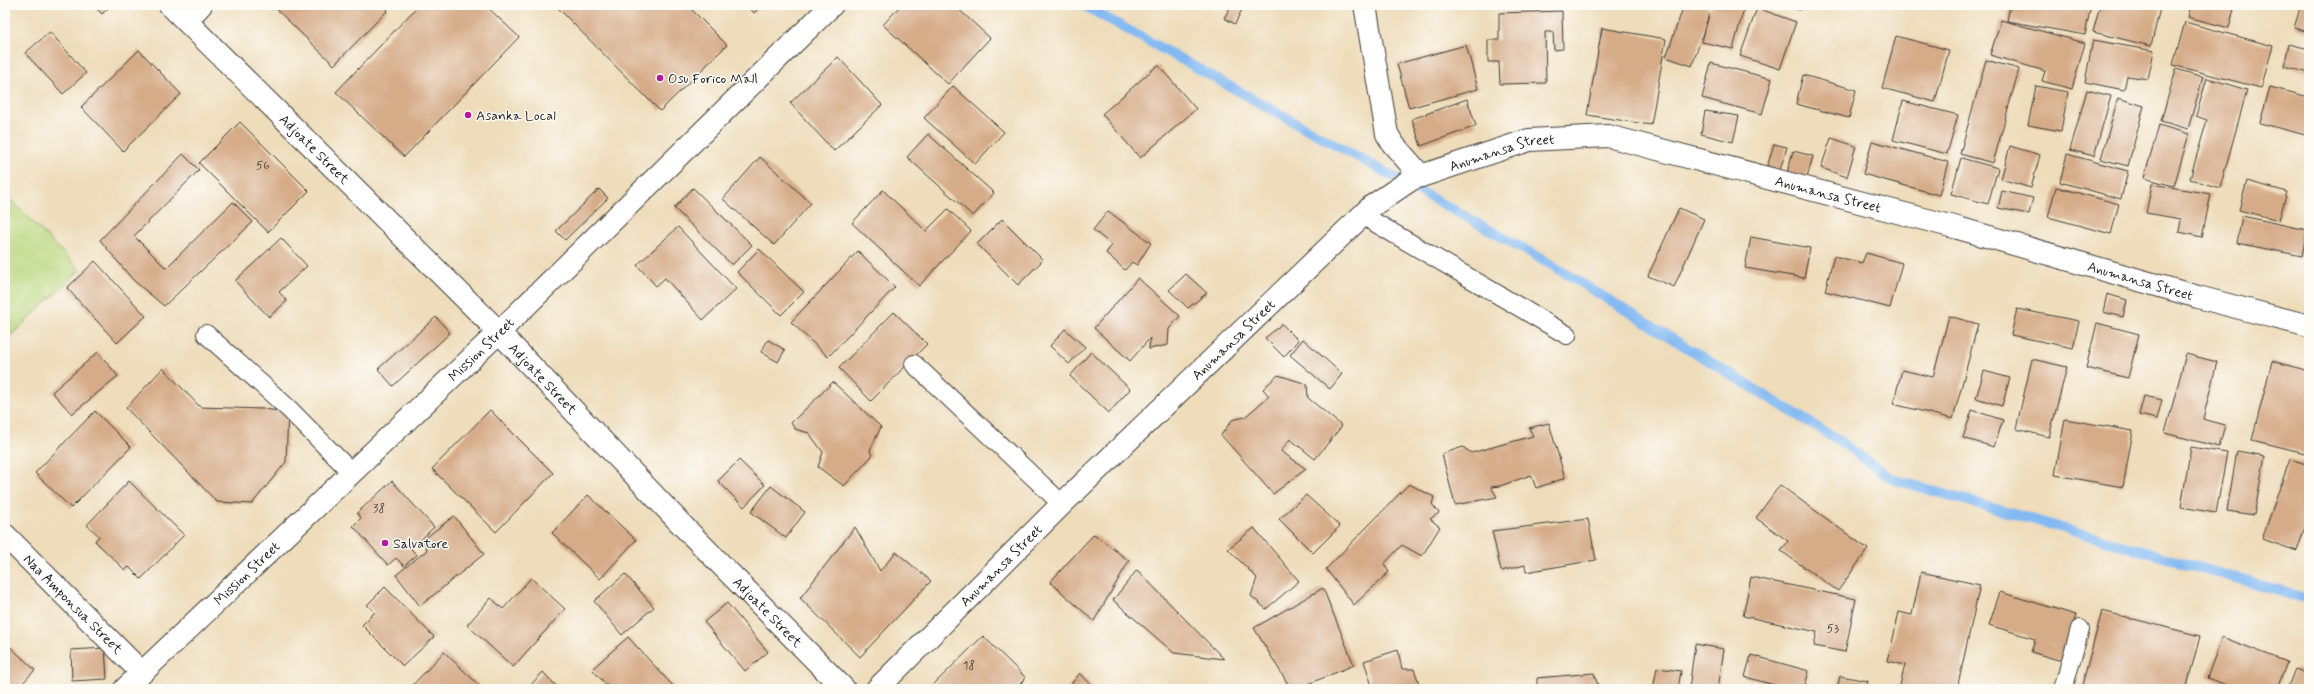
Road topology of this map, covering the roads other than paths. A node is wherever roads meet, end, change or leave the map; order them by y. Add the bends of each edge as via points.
1 (170, 5) edge
2 (201, 5) edge
3 (832, 5) edge
4 (1365, 5) edge
5 (186, 21) junction
6 (1417, 178) junction
7 (1367, 210) junction
8 (2309, 326) edge
9 (499, 332) junction
10 (206, 334) dead end
11 (1567, 335) dead end
12 (914, 364) dead end
13 (352, 473) junction
14 (1062, 504) junction
15 (5, 535) edge
16 (2080, 629) dead end
17 (141, 672) junction
18 (125, 689) edge
19 (844, 689) edge
20 (877, 689) edge
21 (2063, 689) edge

1 - 5 street, Adjoate Street
2 - 5 street
3 - 9 street, Mission Street
4 - 6 street via 1387,134
5 - 9 street, Adjoate Street
6 - 7 street, Anumansa Street
6 - 8 street, Anumansa Street via 1529,140 1608,136 1958,228
7 - 11 lane
7 - 14 street, Anumansa Street
9 - 13 street, Mission Street
9 - 19 street, Adjoate Street via 682,526
10 - 13 lane via 289,409
12 - 14 lane
13 - 17 street, Mission Street
14 - 20 street, Anumansa Street
15 - 17 street, Naa Amponsua Street
16 - 21 lane
17 - 18 street, Mission Street

